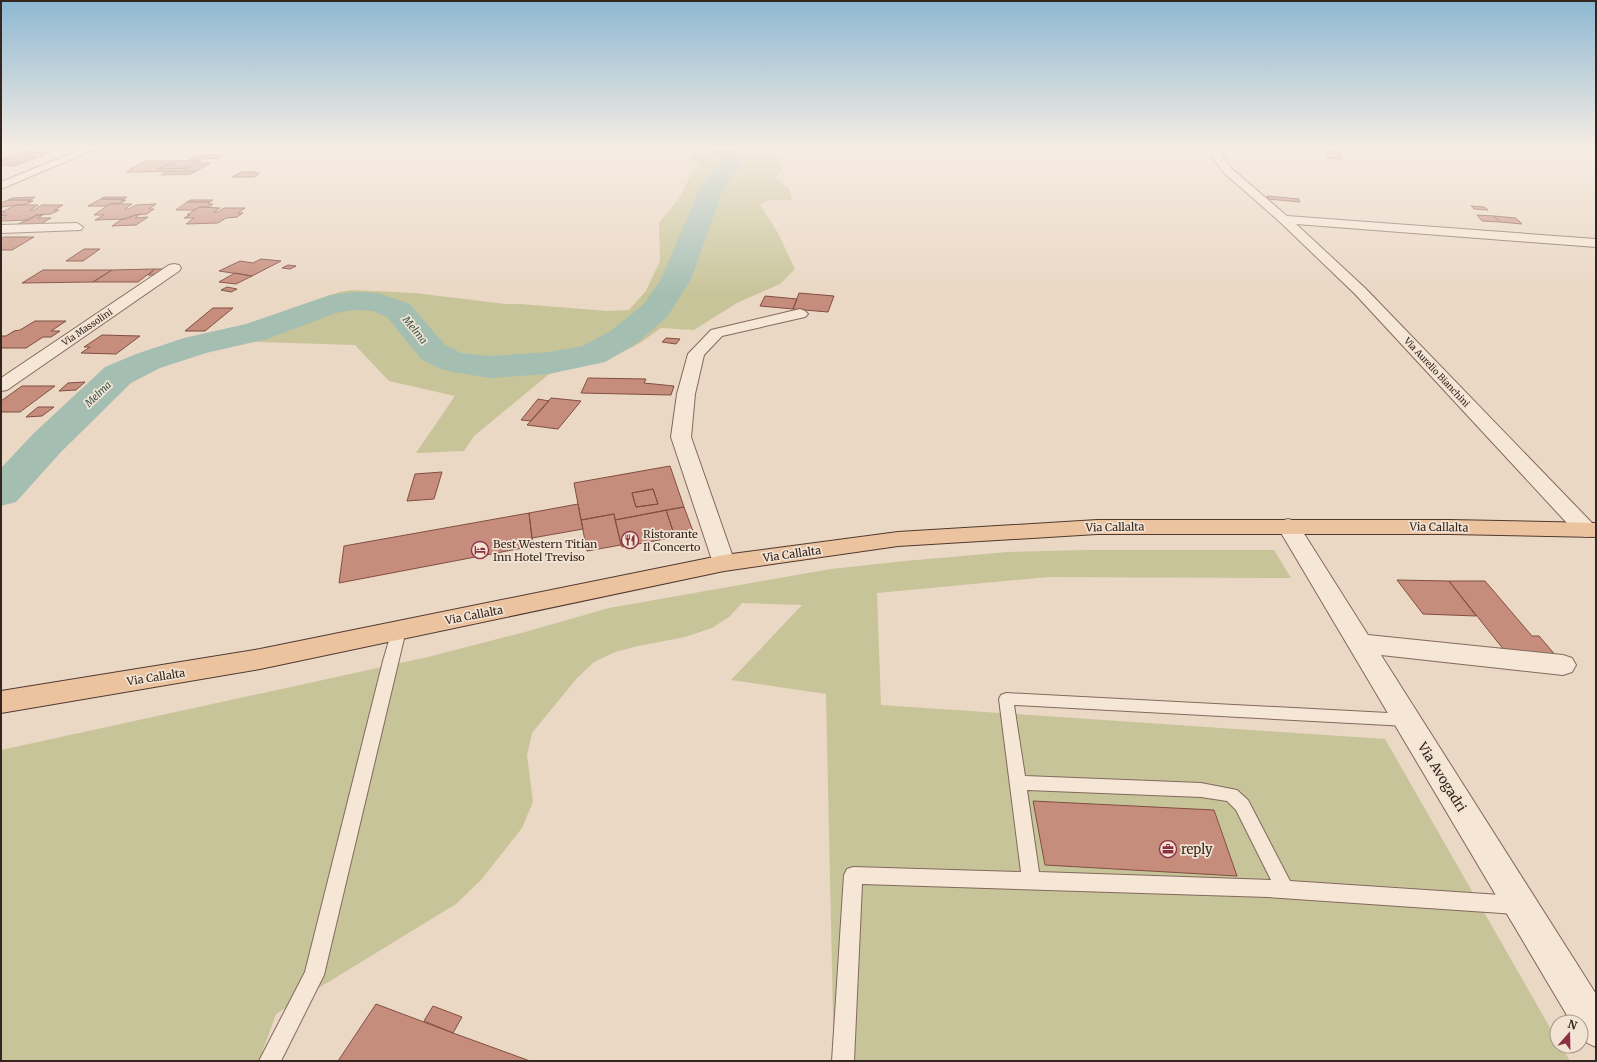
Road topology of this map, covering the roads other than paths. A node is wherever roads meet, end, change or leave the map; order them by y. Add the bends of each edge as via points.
1 (1258, 197) edge
2 (1284, 219) junction
3 (77, 227) dead end
4 (1, 229) edge
5 (1596, 243) edge
6 (174, 268) dead end
7 (800, 314) dead end
8 (1, 386) edge
9 (1288, 526) junction
10 (1591, 530) edge
11 (724, 563) junction
12 (400, 630) junction
13 (1360, 644) junction
14 (1563, 665) dead end
15 (1, 702) edge
16 (1407, 720) junction
17 (1018, 783) junction
18 (1031, 880) junction
19 (1285, 890) junction
20 (1520, 905) junction
21 (1596, 1028) edge
22 (270, 1061) edge
23 (843, 1061) edge

1 - 2 street, Via Aurelio Bianchini
2 - 5 street
2 - 10 street, Via Aurelio Bianchini via 1360,291
3 - 4 street
6 - 8 street, Via Massolini
7 - 11 street via 717,333 696,354 686,394 681,437
9 - 10 main road, Via Callalta via 1450,526
9 - 11 main road, Via Callalta via 1097,527 898,540
9 - 13 street, Via Avogadri
11 - 12 main road, Via Callalta
12 - 15 main road, Via Callalta via 260,659
12 - 22 lane via 388,669 314,975
13 - 14 street
13 - 16 street, Via Avogadri
16 - 17 lane via 1006,700
16 - 20 street, Via Avogadri
17 - 18 lane
17 - 19 lane via 1201,790 1231,795 1242,805
18 - 19 lane
18 - 23 lane via 853,875
19 - 20 lane
20 - 21 street, Via Avogadri

